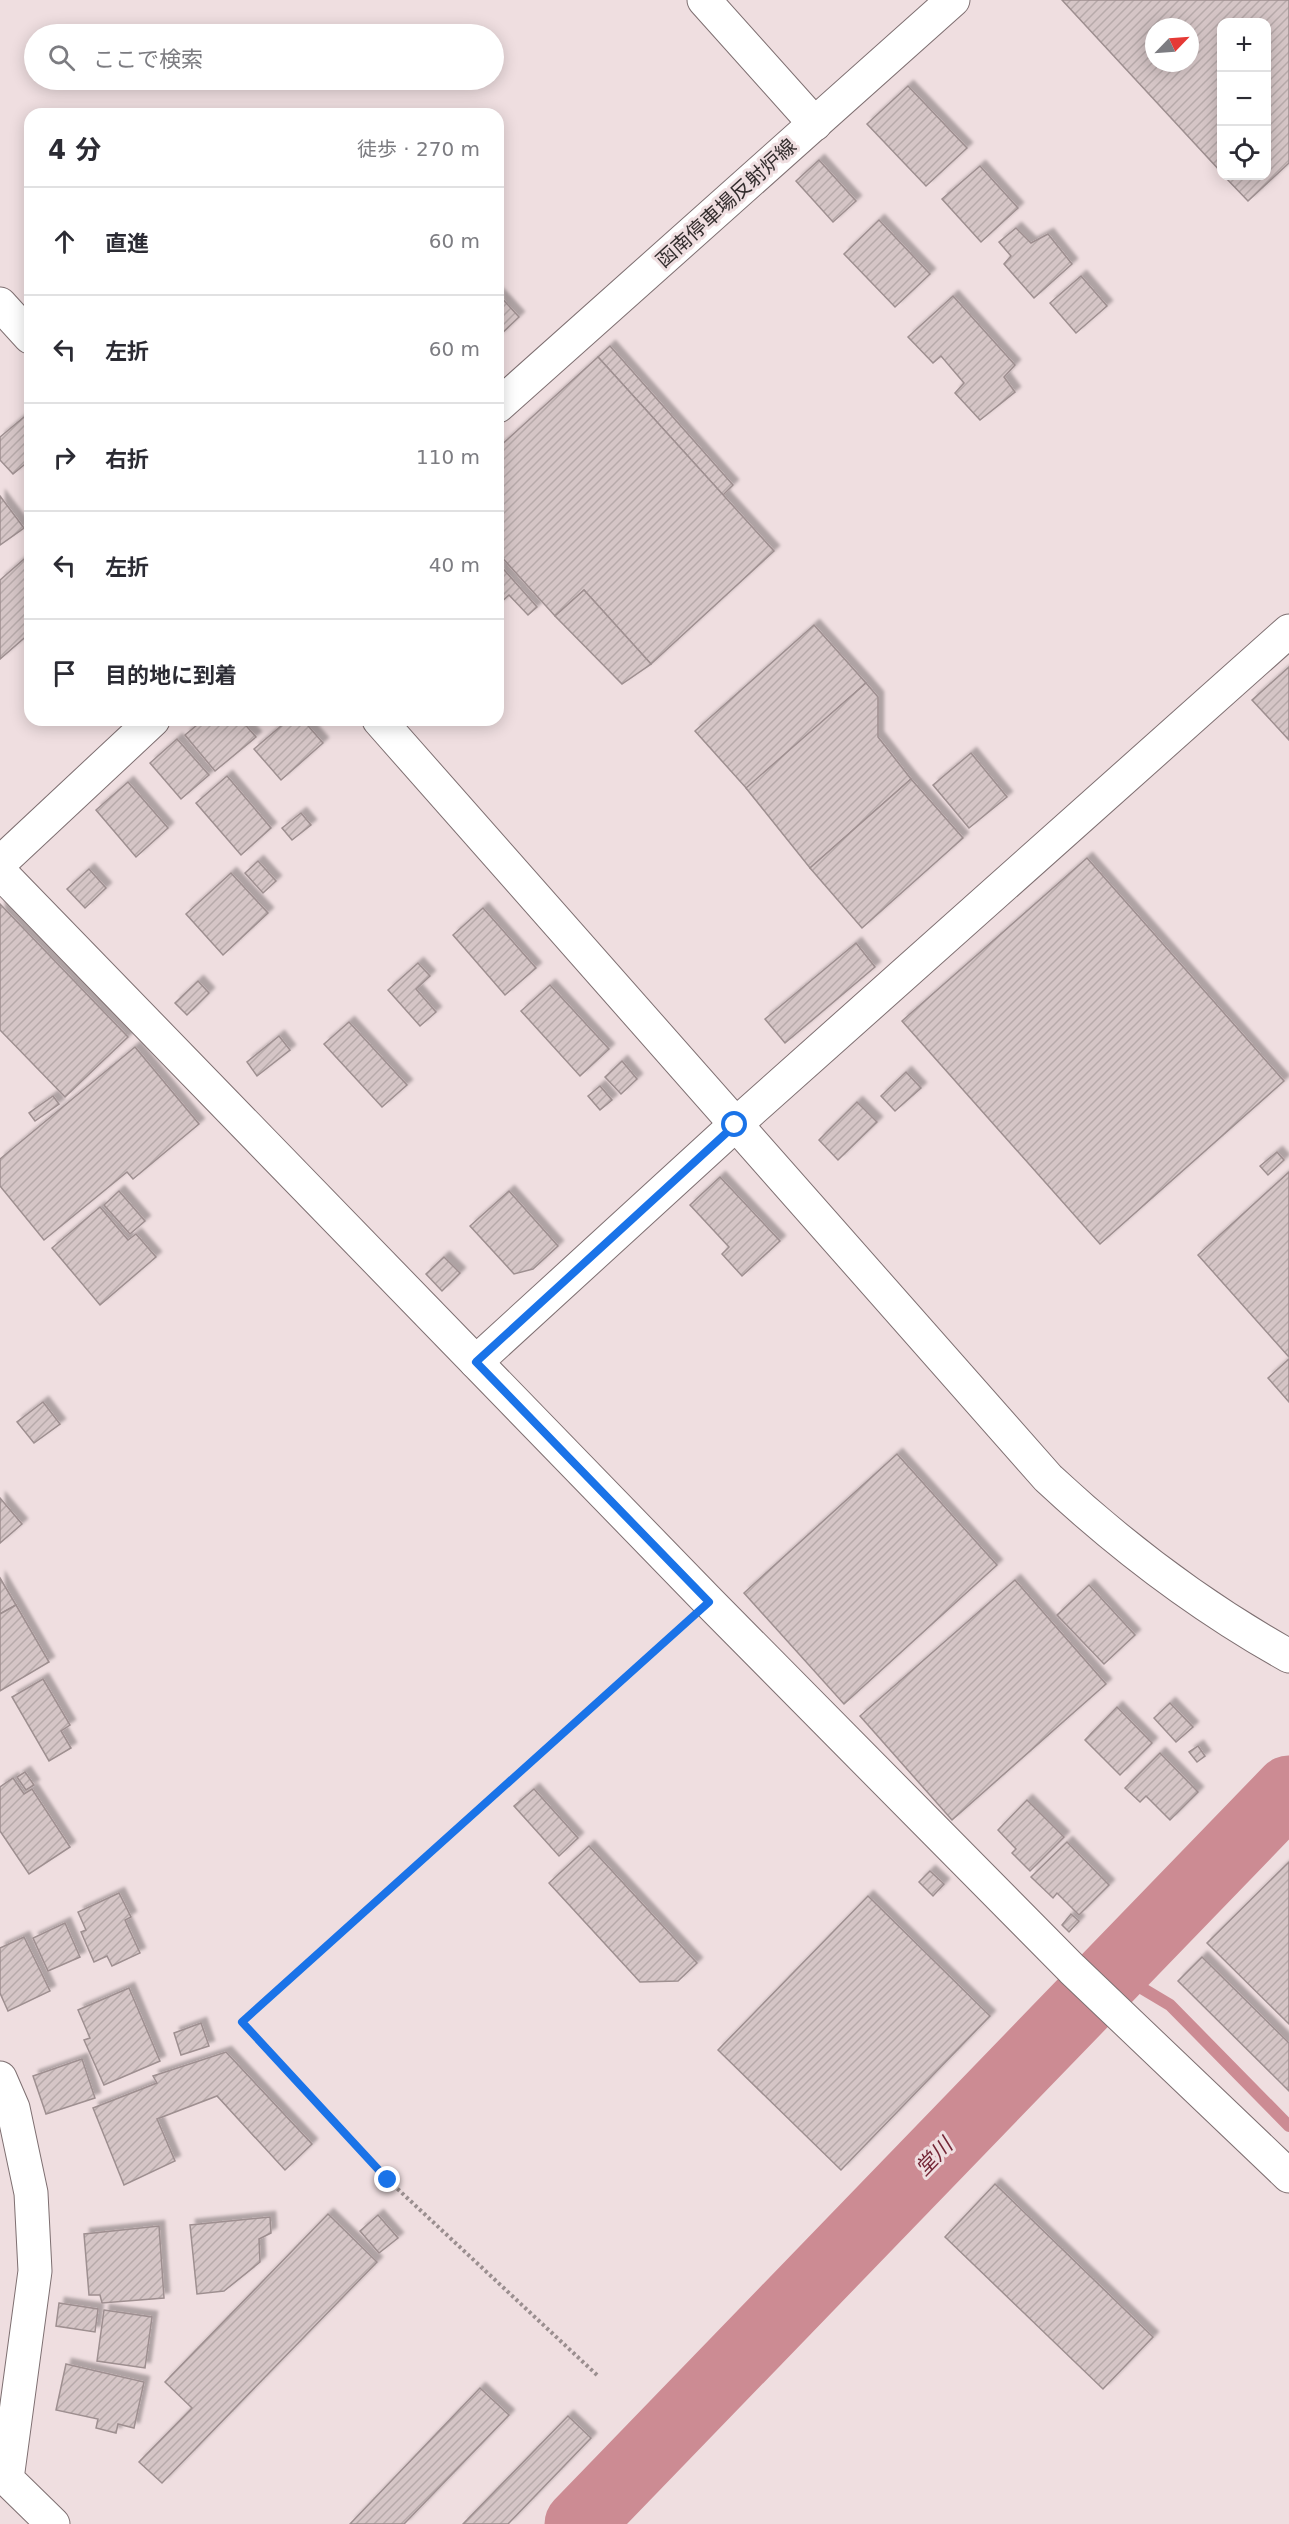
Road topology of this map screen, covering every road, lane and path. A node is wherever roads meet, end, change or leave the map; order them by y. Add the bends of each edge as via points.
1 (704, 0) edge
2 (953, 0) edge
3 (815, 124) junction
4 (0, 304) edge
5 (24, 330) edge
6 (504, 401) edge
7 (1289, 631) edge
8 (147, 726) edge
9 (383, 726) edge
10 (0, 863) edge
11 (0, 873) edge
12 (735, 1125) junction
13 (476, 1362) junction
14 (709, 1602) junction
15 (1289, 1656) edge
16 (0, 2078) edge
17 (1289, 2176) edge
18 (597, 2375) dead end
19 (4, 2485) edge
20 (53, 2524) edge

1 - 3 street
2 - 3 street, 函南停車場反射炉線
3 - 6 street, 函南停車場反射炉線
4 - 5 street
7 - 12 street
8 - 10 street
9 - 12 street
11 - 13 street
12 - 13 street
12 - 15 street via 1048,1478 1096,1523 1186,1592
13 - 14 street
14 - 17 street via 1105,2003
14 - 18 path via 242,2022 388,2180
16 - 19 street via 13,2108 31,2193 35,2271
19 - 20 street

